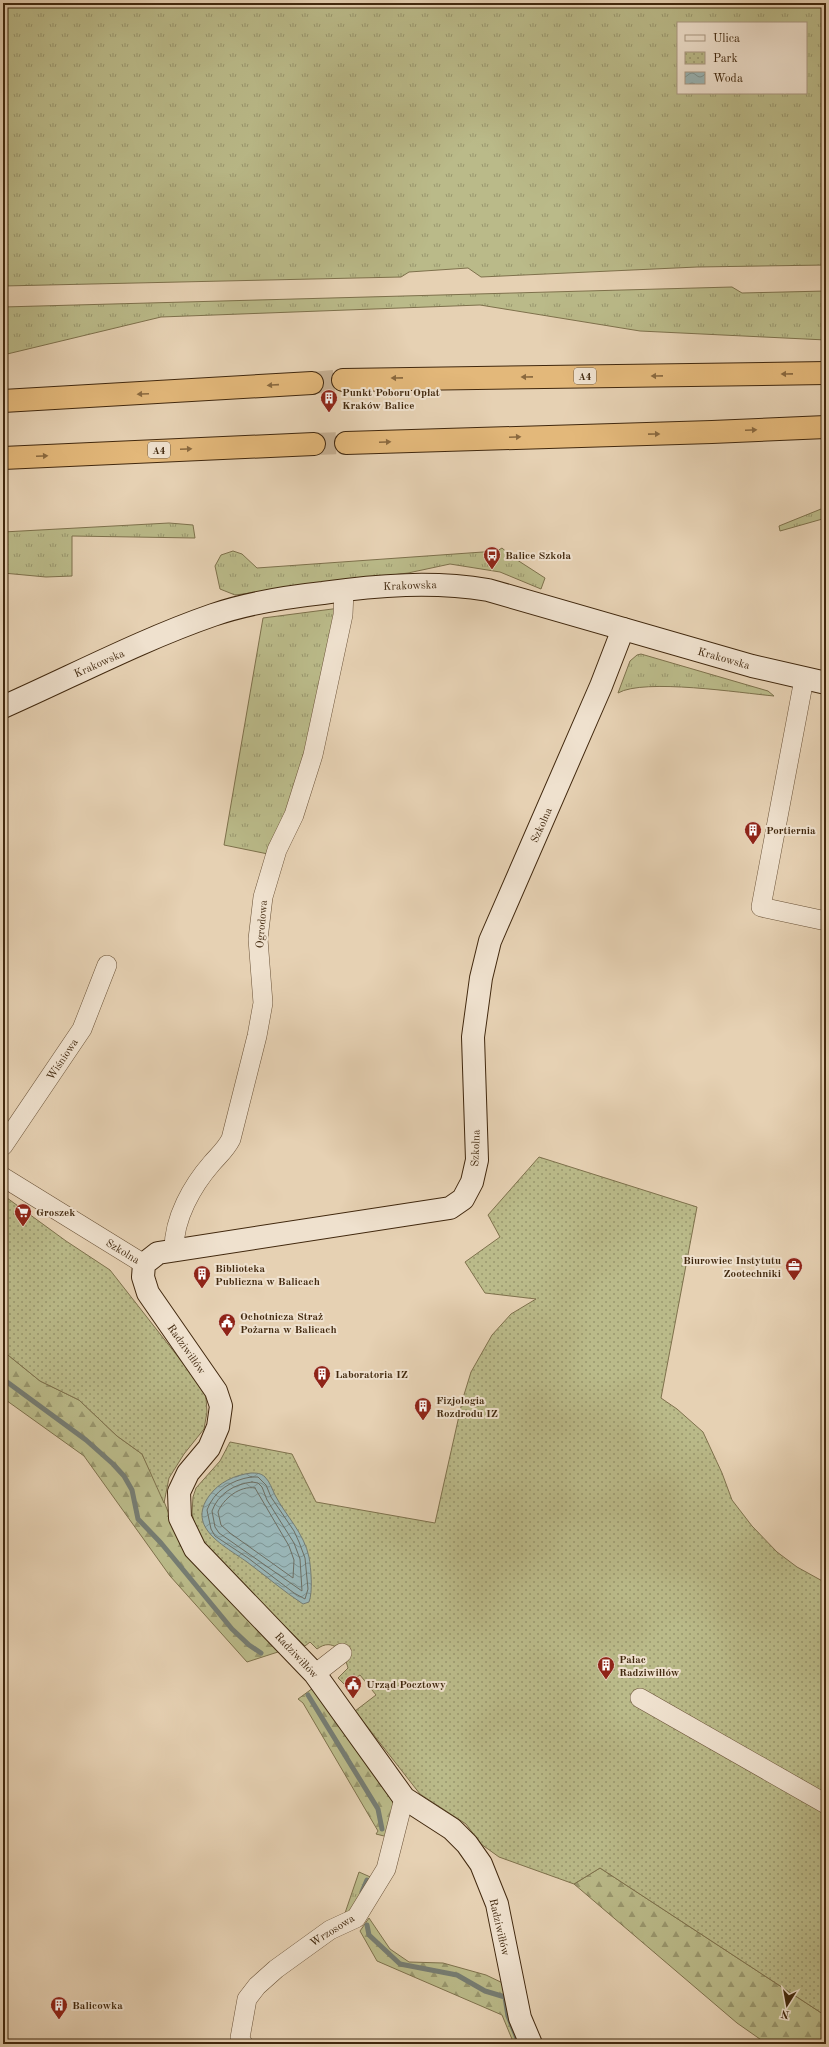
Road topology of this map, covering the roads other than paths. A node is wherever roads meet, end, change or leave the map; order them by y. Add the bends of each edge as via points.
1 (826, 373) edge
2 (343, 380) tunnel mouth
3 (312, 383) tunnel mouth
4 (3, 401) edge
5 (826, 427) edge
6 (346, 443) tunnel mouth
7 (314, 444) tunnel mouth
8 (3, 458) edge
9 (344, 590) junction
10 (623, 629) junction
11 (804, 679) junction
12 (826, 683) edge
13 (3, 707) edge
14 (826, 921) edge
15 (107, 965) dead end
16 (3, 1146) edge
17 (3, 1177) edge
18 (174, 1249) junction
19 (144, 1264) junction
20 (342, 1653) dead end
21 (315, 1674) junction
22 (640, 1698) dead end
23 (404, 1798) junction
24 (826, 1804) edge
25 (243, 2044) edge
26 (531, 2044) edge

1 -> 2 highway, A4
3 -> 4 highway
6 -> 5 highway
8 -> 7 highway, A4
9 - 10 street, Krakowska via 394,585 463,586 516,597
9 - 13 street, Krakowska via 272,600 213,615 107,658
9 - 18 street, Ogrodowa via 343,615 313,755 294,815 277,850 263,897 258,939 263,1003 231,1139 227,1148 191,1191 176,1232
10 - 11 street, Krakowska
10 - 18 street, Szkolna via 601,686 490,941 481,978 473,1037 477,1160 472,1182 463,1199 450,1208
11 - 12 street, Krakowska
11 - 14 street via 761,907
15 - 16 street, Wiśniowa via 82,1029
17 - 19 street, Szkolna
18 - 19 street, Szkolna via 158,1253
19 - 21 street, Radziwiłłów via 143,1278 148,1293 216,1391 221,1406 218,1427 209,1448 188,1473 179,1492 180,1518 195,1549
20 - 21 street
21 - 23 street, Radziwiłłów
22 - 24 street
23 - 25 street, Wrzosowa via 386,1868 356,1918 330,1930 257,1986 247,1999 240,2038
23 - 26 street, Radziwiłłów via 452,1829 468,1844 481,1864 497,1904 520,2018

